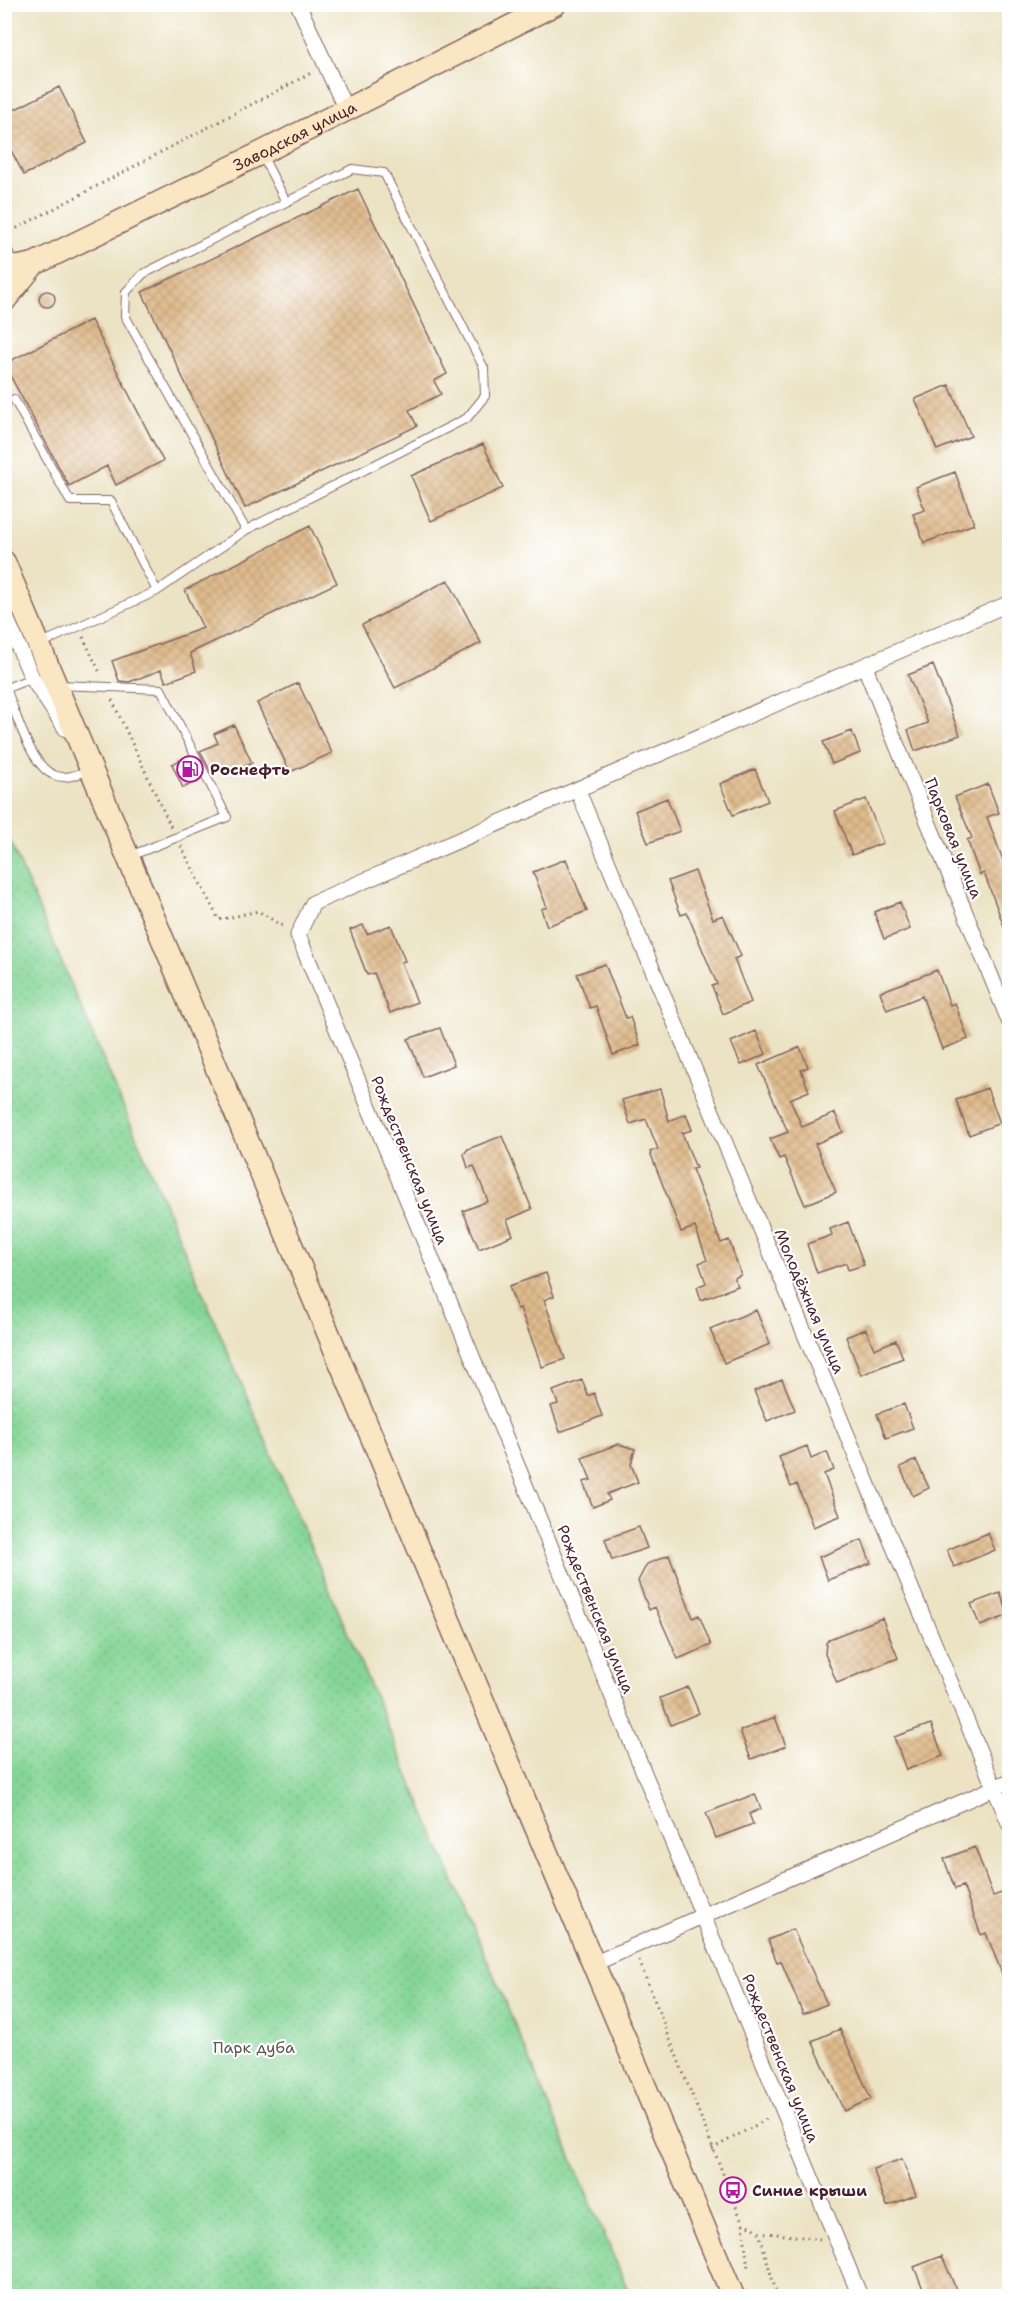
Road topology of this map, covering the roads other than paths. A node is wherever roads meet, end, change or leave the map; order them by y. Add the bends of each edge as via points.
1 (298, 4) edge
2 (555, 4) edge
3 (346, 110) junction
4 (261, 153) junction
5 (286, 202) junction
6 (7, 263) edge
7 (34, 264) junction
8 (4, 301) edge
9 (14, 399) dead end
10 (246, 530) junction
11 (4, 562) edge
12 (157, 591) junction
13 (1010, 603) edge
14 (4, 613) edge
15 (39, 644) junction
16 (865, 667) junction
17 (32, 678) junction
18 (56, 685) junction
19 (5, 688) edge
20 (92, 769) junction
21 (578, 791) junction
22 (128, 856) junction
23 (1010, 1023) edge
24 (1010, 1780) edge
25 (993, 1787) junction
26 (1010, 1825) edge
27 (702, 1914) junction
28 (593, 1964) junction
29 (733, 2296) edge
30 (860, 2296) edge

1 - 3 street
2 - 3 main road, Заводская улица
3 - 4 main road, Заводская улица
4 - 5 lane
4 - 7 main road, Заводская улица
5 - 10 lane via 143,274 126,292 125,316
5 - 10 lane via 352,169 384,173 484,368 485,396 467,418
6 - 7 main road, Заводская улица
7 - 8 main road, Заводская улица
9 - 12 lane via 70,501 111,501
10 - 12 lane
11 - 15 main road
12 - 15 lane
13 - 16 street
14 - 17 street
15 - 18 main road
16 - 21 street
16 - 23 street, Парковая улица
17 - 19 lane
17 - 20 street
18 - 20 main road
18 - 22 lane via 161,689 227,817
19 - 20 lane via 38,764 55,776 72,777
20 - 22 main road
21 - 25 street, Молодёжная улица
21 - 27 street, Рождественская улица via 313,903 298,935
22 - 28 main road
24 - 25 street
25 - 26 street, Молодёжная улица
25 - 27 street
27 - 28 street
27 - 30 street, Рождественская улица
28 - 29 main road

